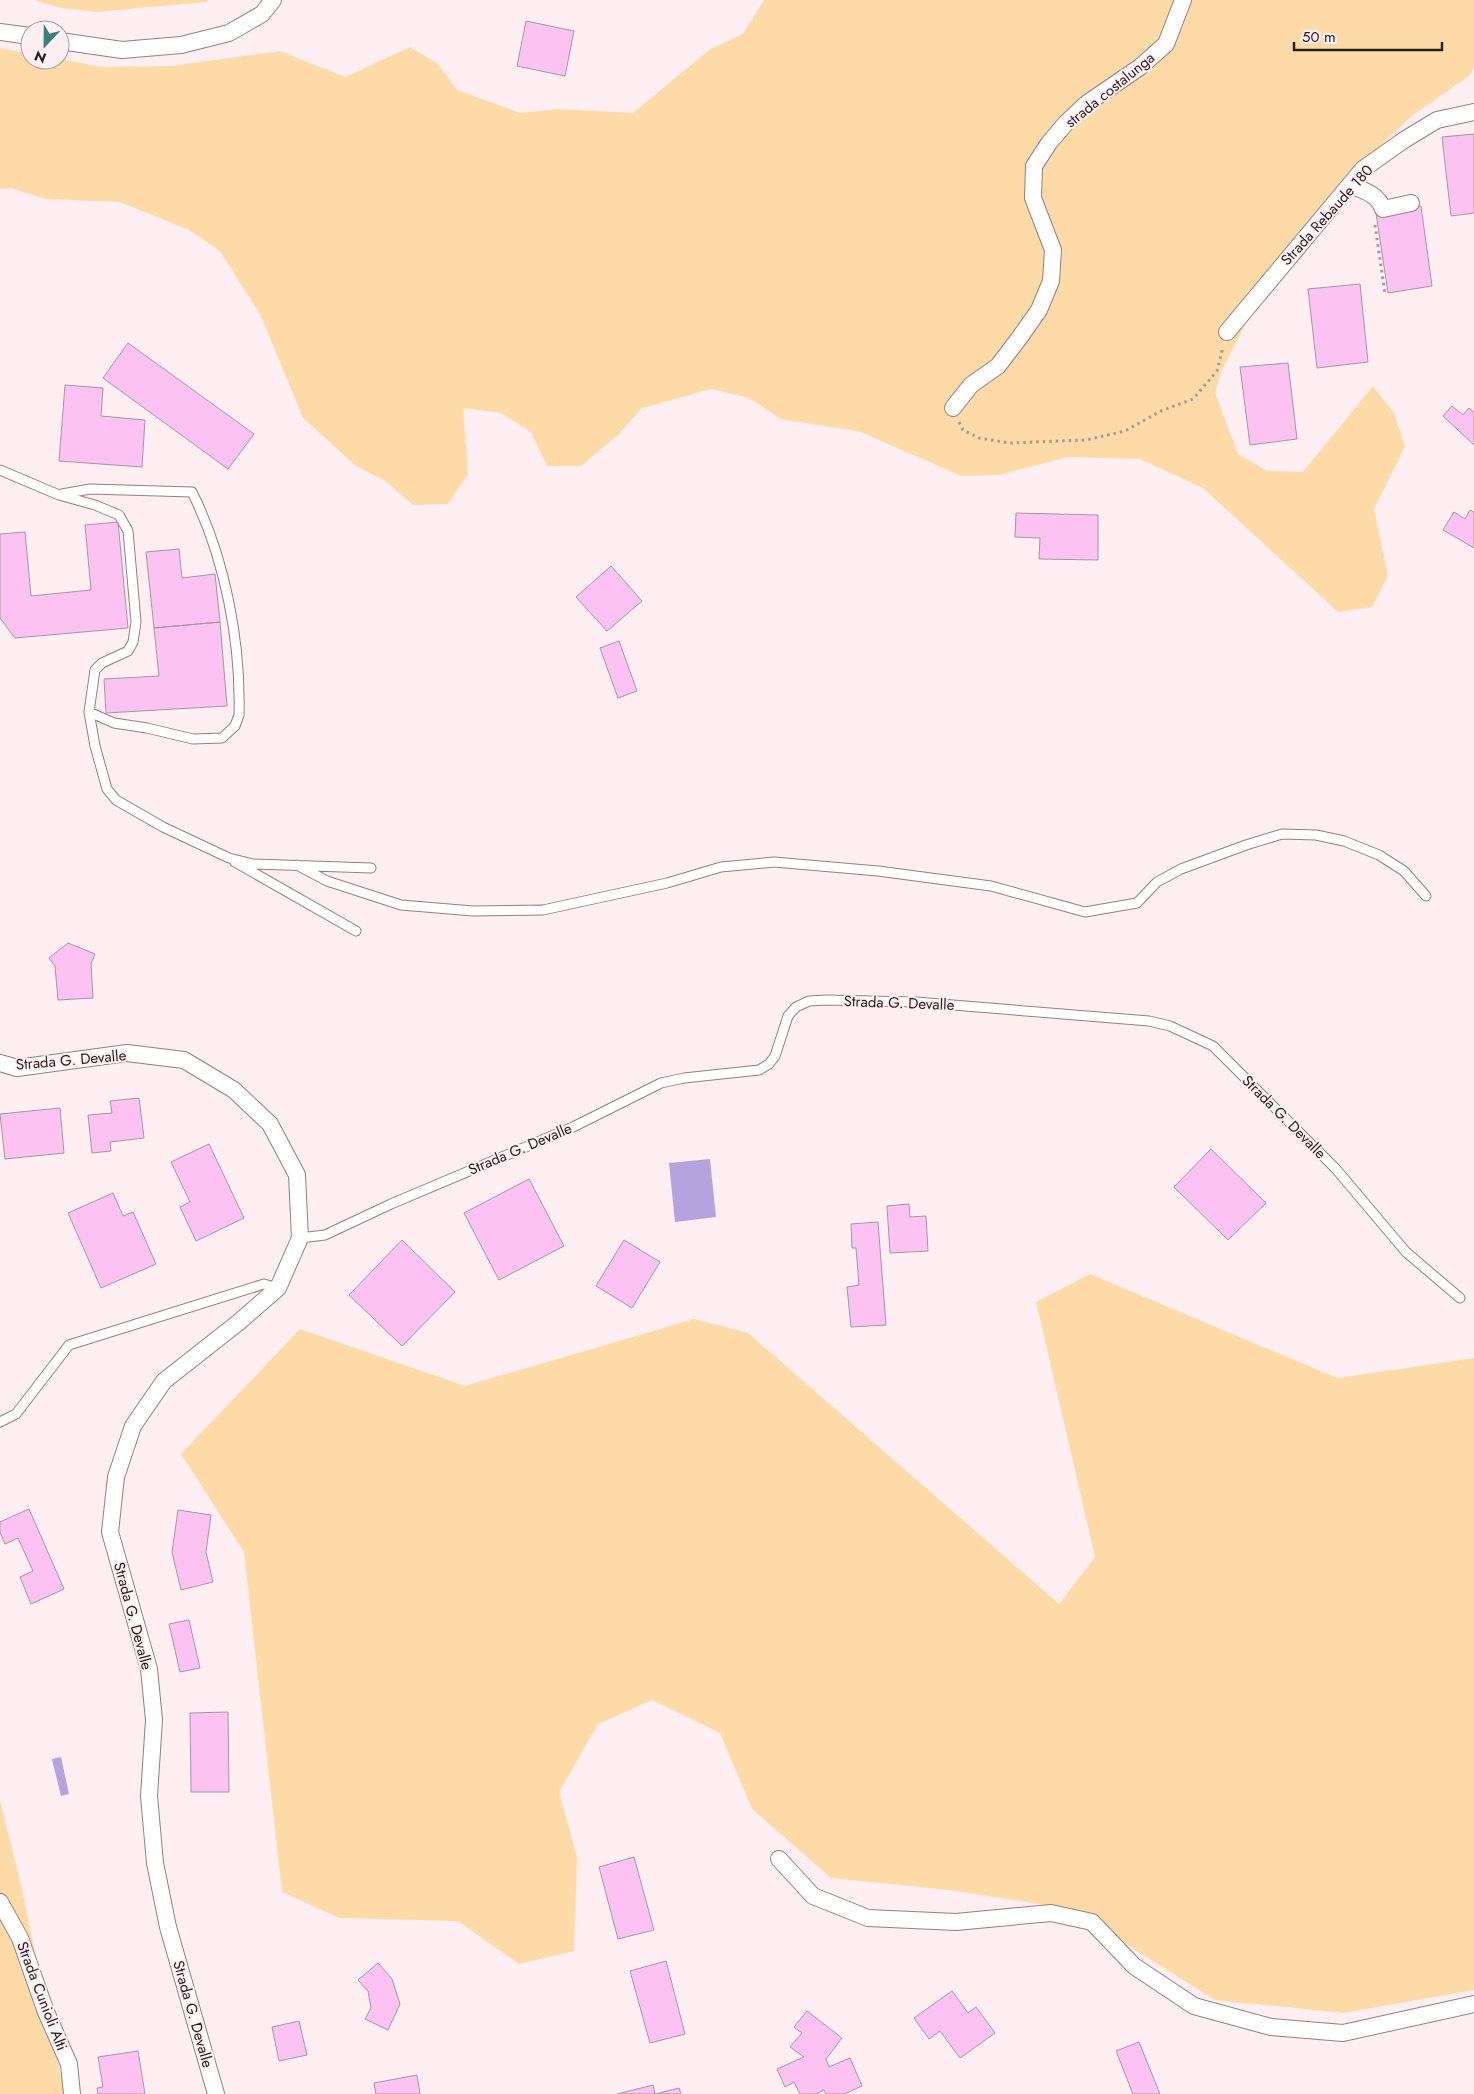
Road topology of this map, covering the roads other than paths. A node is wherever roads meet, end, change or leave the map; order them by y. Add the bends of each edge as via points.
1 (273, 0) edge
2 (1183, 0) edge
3 (0, 32) edge
4 (20, 35) edge
5 (70, 42) edge
6 (1474, 112) edge
7 (1350, 185) junction
8 (1411, 202) dead end
9 (1227, 332) road end
10 (953, 408) road end
11 (0, 470) edge
12 (59, 495) junction
13 (89, 712) junction
14 (229, 858) junction
15 (297, 865) junction
16 (371, 868) dead end
17 (1426, 896) dead end
18 (356, 931) dead end
19 (0, 1063) edge
20 (300, 1238) junction
21 (278, 1288) junction
22 (1460, 1298) dead end
23 (0, 1422) edge
24 (778, 1859) dead end
25 (0, 1902) edge
26 (1474, 2004) edge
27 (72, 2094) edge
28 (216, 2094) edge

1 - 5 street via 262,14 229,33 181,45 122,50
2 - 10 street, strada costalunga via 1166,44 1140,67 1086,104 1049,143 1034,166 1033,198 1053,250 1051,281 1039,310 998,366 972,385
3 - 4 street
6 - 7 street, Strada Rebaude 180 via 1437,120 1364,169
7 - 8 street via 1373,194 1383,208
7 - 9 street, Strada Rebaude 180
11 - 12 lane
12 - 13 lane via 119,515 128,531 136,622 133,642 128,651 102,663 95,670
12 - 13 lane via 90,489 192,492 204,517 221,572 233,629 239,715 235,726 222,738 193,739 114,723
13 - 14 lane via 107,789 116,800 163,828
14 - 15 lane via 253,864
14 - 18 lane
15 - 16 lane
15 - 17 lane via 327,881 401,905 473,911 543,910 667,883 721,867 774,862 991,886 1085,912 1136,903 1157,882 1181,869 1246,845 1282,834 1307,834 1344,841 1379,855 1404,871
19 - 20 street, Strada G. Devalle via 17,1068 127,1053 184,1060 234,1090 270,1124 297,1175
20 - 21 street, Strada G. Devalle
20 - 22 lane, Strada G. Devalle via 325,1235 573,1127 661,1083 759,1070 775,1056 788,1016 796,1007 809,1001 916,1002 1149,1021 1170,1026 1213,1046 1336,1169 1406,1252
21 - 23 lane via 264,1284 69,1346 16,1414
21 - 28 street, Strada G. Devalle via 164,1381 133,1426 116,1477 110,1532 149,1669 154,1720 149,1796 156,1864 168,1927
24 - 26 street via 813,1896 868,1918 956,1922 1051,1913 1092,1922 1134,1966 1194,2006 1271,2027 1342,2033
25 - 27 street, Strada Cunioli Alti via 20,1938 46,2012 69,2064

